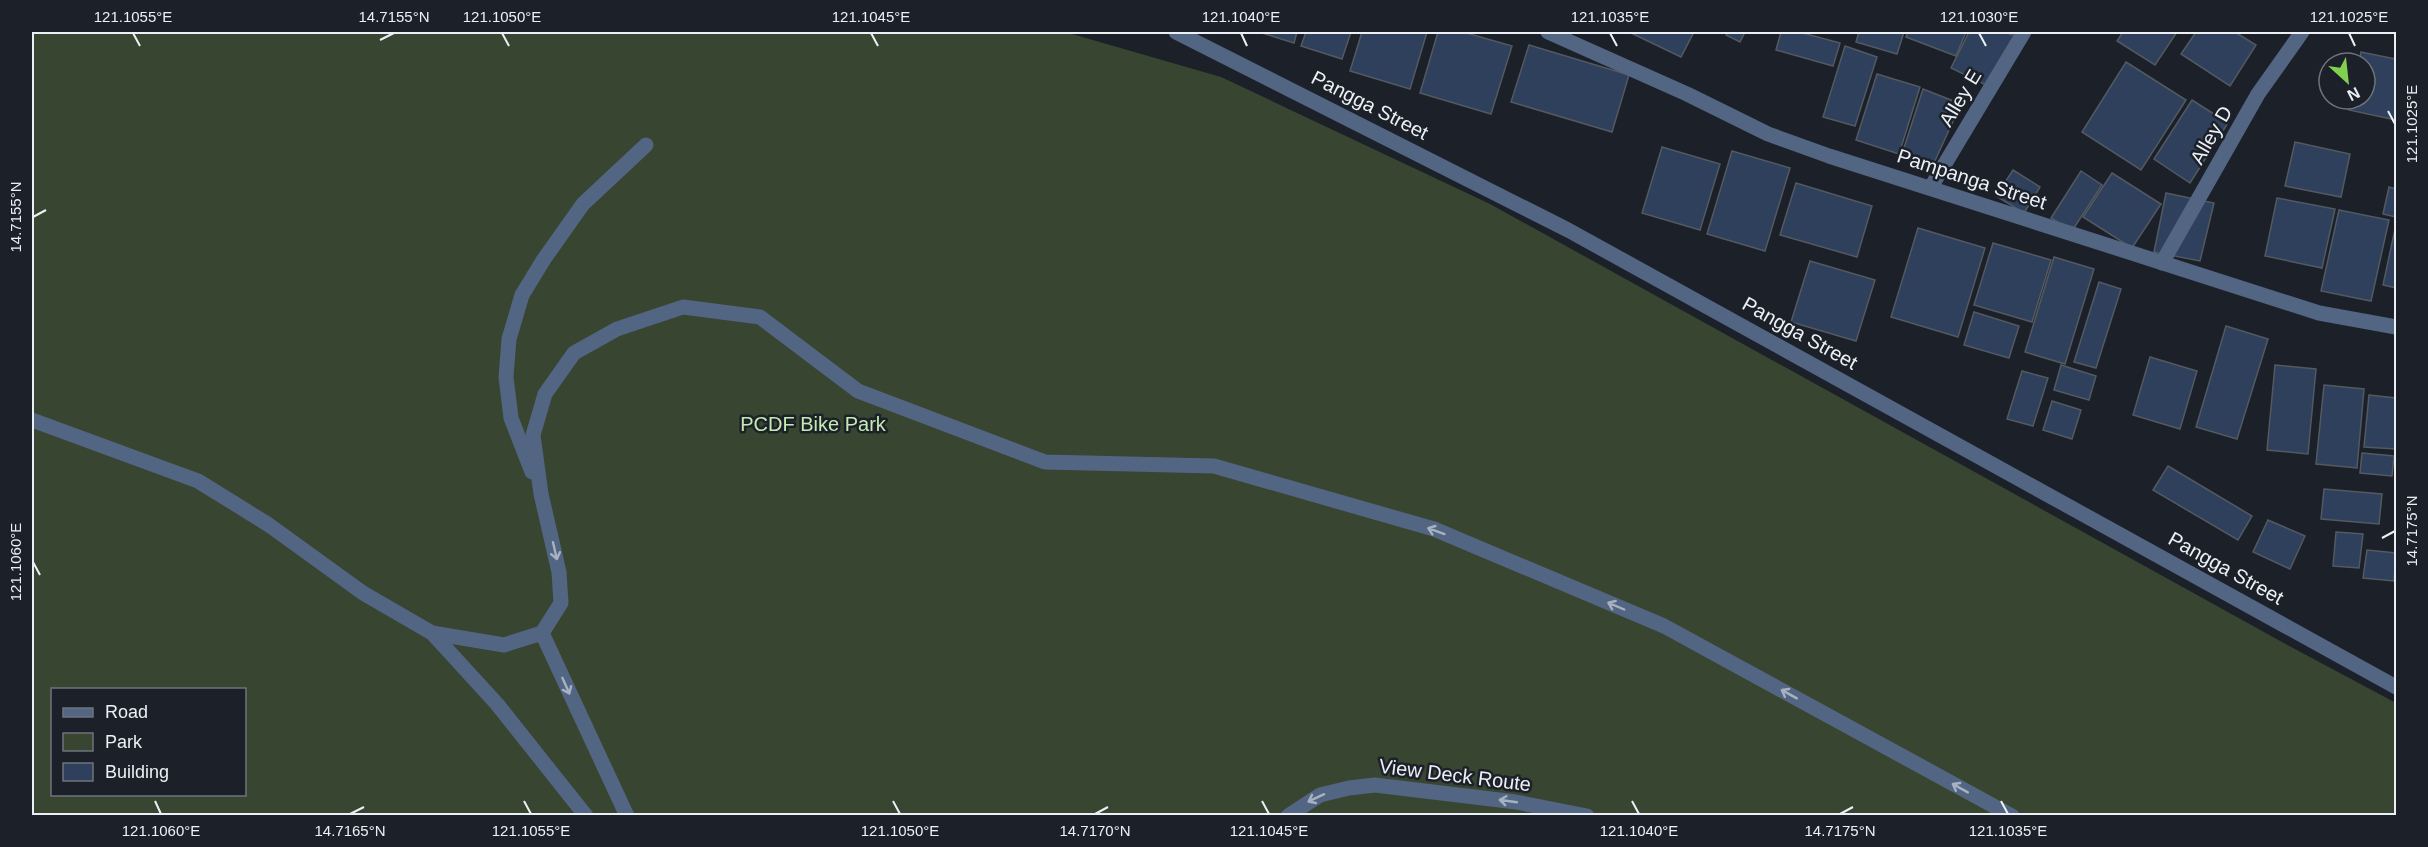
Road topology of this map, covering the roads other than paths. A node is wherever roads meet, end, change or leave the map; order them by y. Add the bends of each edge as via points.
1 (1176, 32) edge
2 (1548, 32) edge
3 (2024, 32) edge
4 (2302, 32) edge
5 (646, 145) dead end
6 (1931, 187) junction
7 (2162, 263) junction
8 (2397, 327) edge
9 (32, 420) edge
10 (541, 494) junction
11 (432, 633) junction
12 (542, 633) junction
13 (2397, 687) edge
14 (586, 816) edge
15 (627, 816) edge
16 (1288, 816) edge
17 (1587, 816) edge
18 (2012, 816) edge

1 - 13 street, Pangga Street via 1568,230
2 - 6 street, Pampanga Street via 1768,134
3 - 6 street, Alley E
4 - 7 street, Alley D via 2258,94
5 - 10 street via 583,204 522,295 509,339 506,377 511,418
6 - 7 street, Pampanga Street
7 - 8 street, Pampanga Street via 2319,314
9 - 11 street via 198,481 269,525 363,593
10 -> 12 street via 559,572 561,603
18 -> 10 street via 1664,626 1434,529 1214,466 1045,462 858,391 760,317 683,307 617,329 574,353 545,394 533,435
11 - 12 street via 504,645
11 - 14 street via 497,704
12 -> 15 street
17 -> 16 street, View Deck Route via 1516,802 1375,785 1320,795

